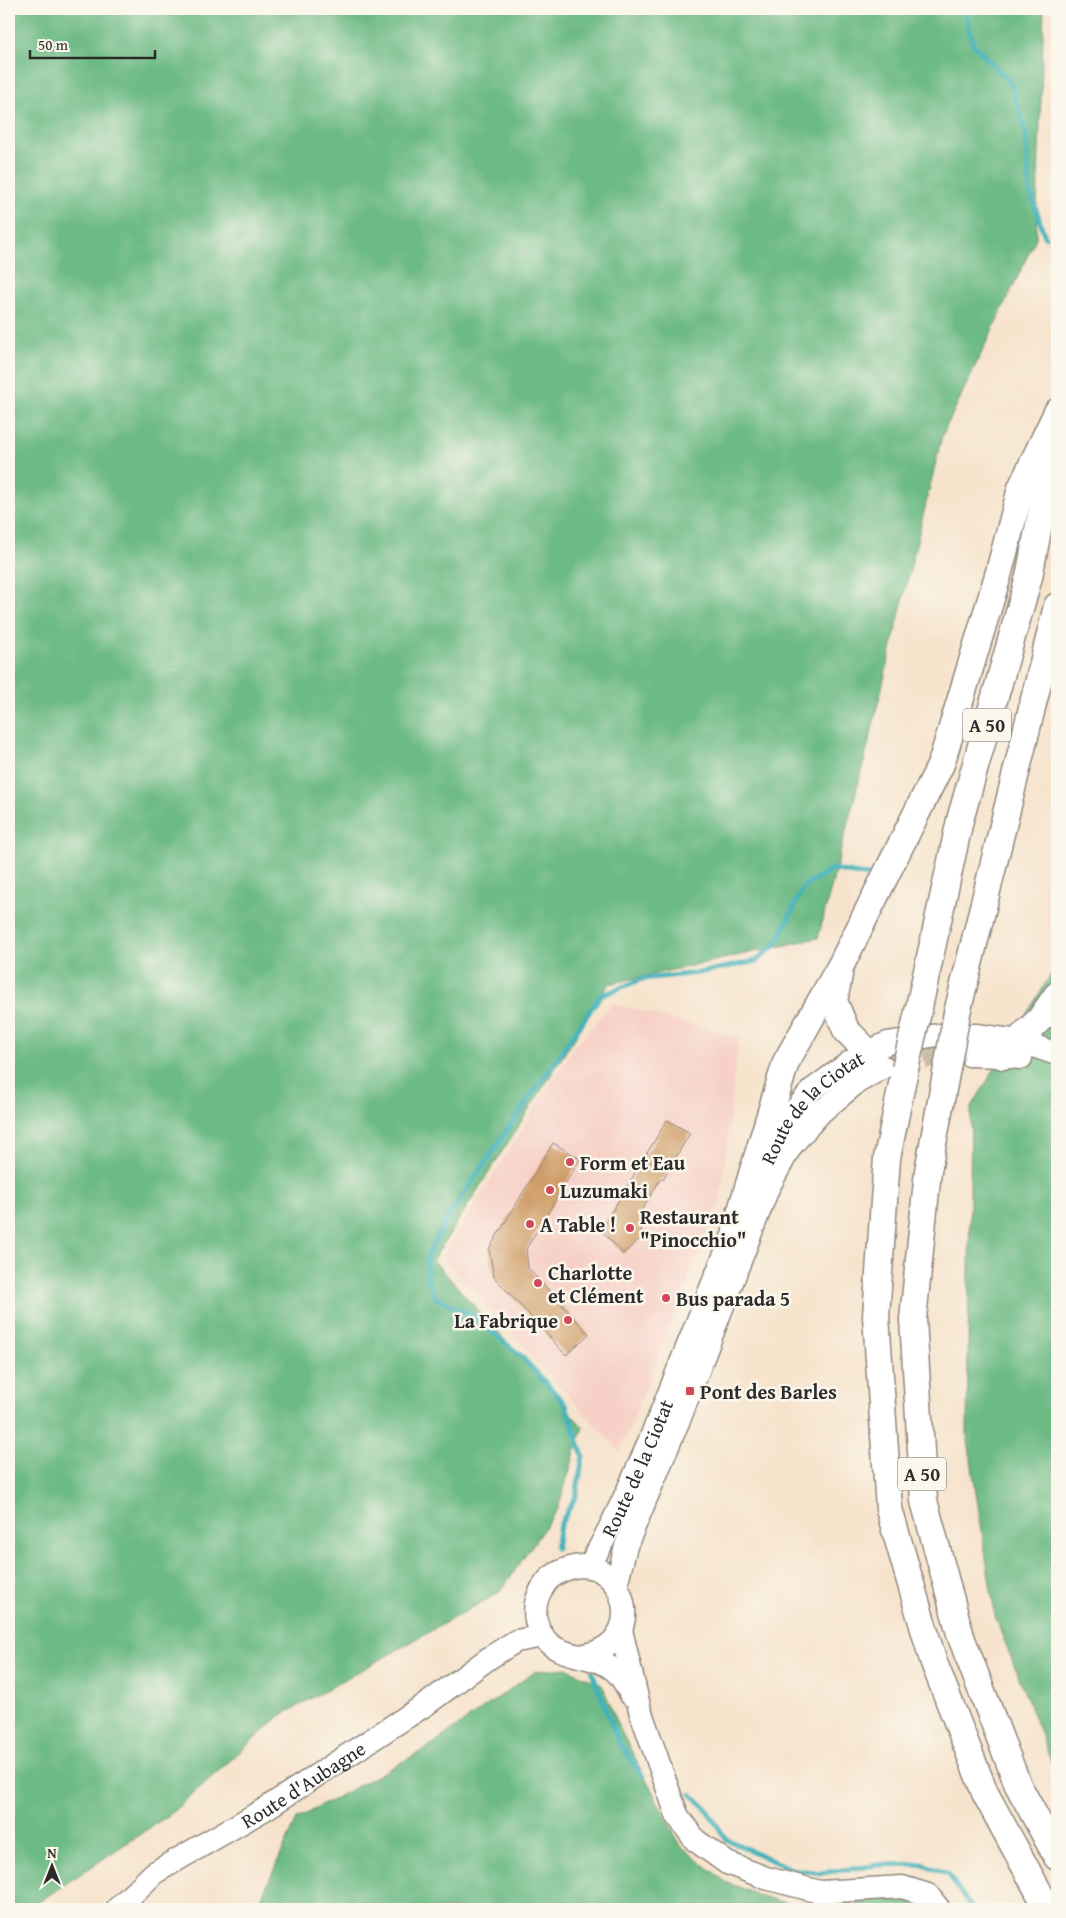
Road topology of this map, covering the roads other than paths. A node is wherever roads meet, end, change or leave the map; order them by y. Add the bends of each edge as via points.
1 (1057, 412) edge
2 (1057, 429) edge
3 (1057, 606) edge
4 (841, 964) junction
5 (1057, 995) edge
6 (1011, 1048) junction
7 (1057, 1054) edge
8 (886, 1058) junction
9 (1057, 1069) edge
10 (736, 1227) junction
11 (589, 1568) junction
12 (616, 1585) junction
13 (535, 1606) junction
14 (621, 1630) junction
15 (543, 1636) junction
16 (578, 1656) junction
17 (489, 1658) junction
18 (640, 1710) junction
19 (1057, 1856) edge
20 (117, 1909) edge
21 (939, 1909) edge
22 (1048, 1909) edge

1 - 4 highway via 1021,488 941,764
2 - 8 highway, A 50, bridge via 1029,577 960,820 916,1021
3 - 19 highway, A 50, bridge via 957,1013 928,1171 913,1319 924,1501 961,1638 1018,1785
4 - 8 highway via 834,1001 846,1030
4 - 10 highway via 786,1062
5 - 6 highway via 1041,1018
6 - 7 main road, Route de la Ciotat
6 - 8 main road, Route de la Ciotat, bridge via 973,1045 938,1035
6 - 9 main road, Route de la Ciotat
8 - 10 main road, Route de la Ciotat via 850,1062 812,1090 785,1122
8 - 12 main road, Route de la Ciotat via 821,1112 791,1146 768,1188 681,1415 626,1546
8 - 22 highway, A 50 via 887,1158 876,1316 889,1509 933,1660 985,1793
10 - 11 main road, Route de la Ciotat via 667,1398
11 - 12 main road via 609,1577
11 - 13 main road via 574,1567 560,1571 548,1580
12 - 14 main road via 625,1607
13 - 15 main road via 535,1616
13 - 17 main road, Route d'Aubagne
14 - 16 main road via 604,1649
14 - 18 main road
15 - 16 main road via 564,1654
15 - 17 main road, Route d'Aubagne via 516,1641
16 - 18 main road via 613,1669
17 - 20 main road, Route d'Aubagne via 428,1703 253,1816 154,1873
18 - 21 main road via 677,1815 695,1840 727,1862 766,1878 820,1892 902,1887 928,1895

